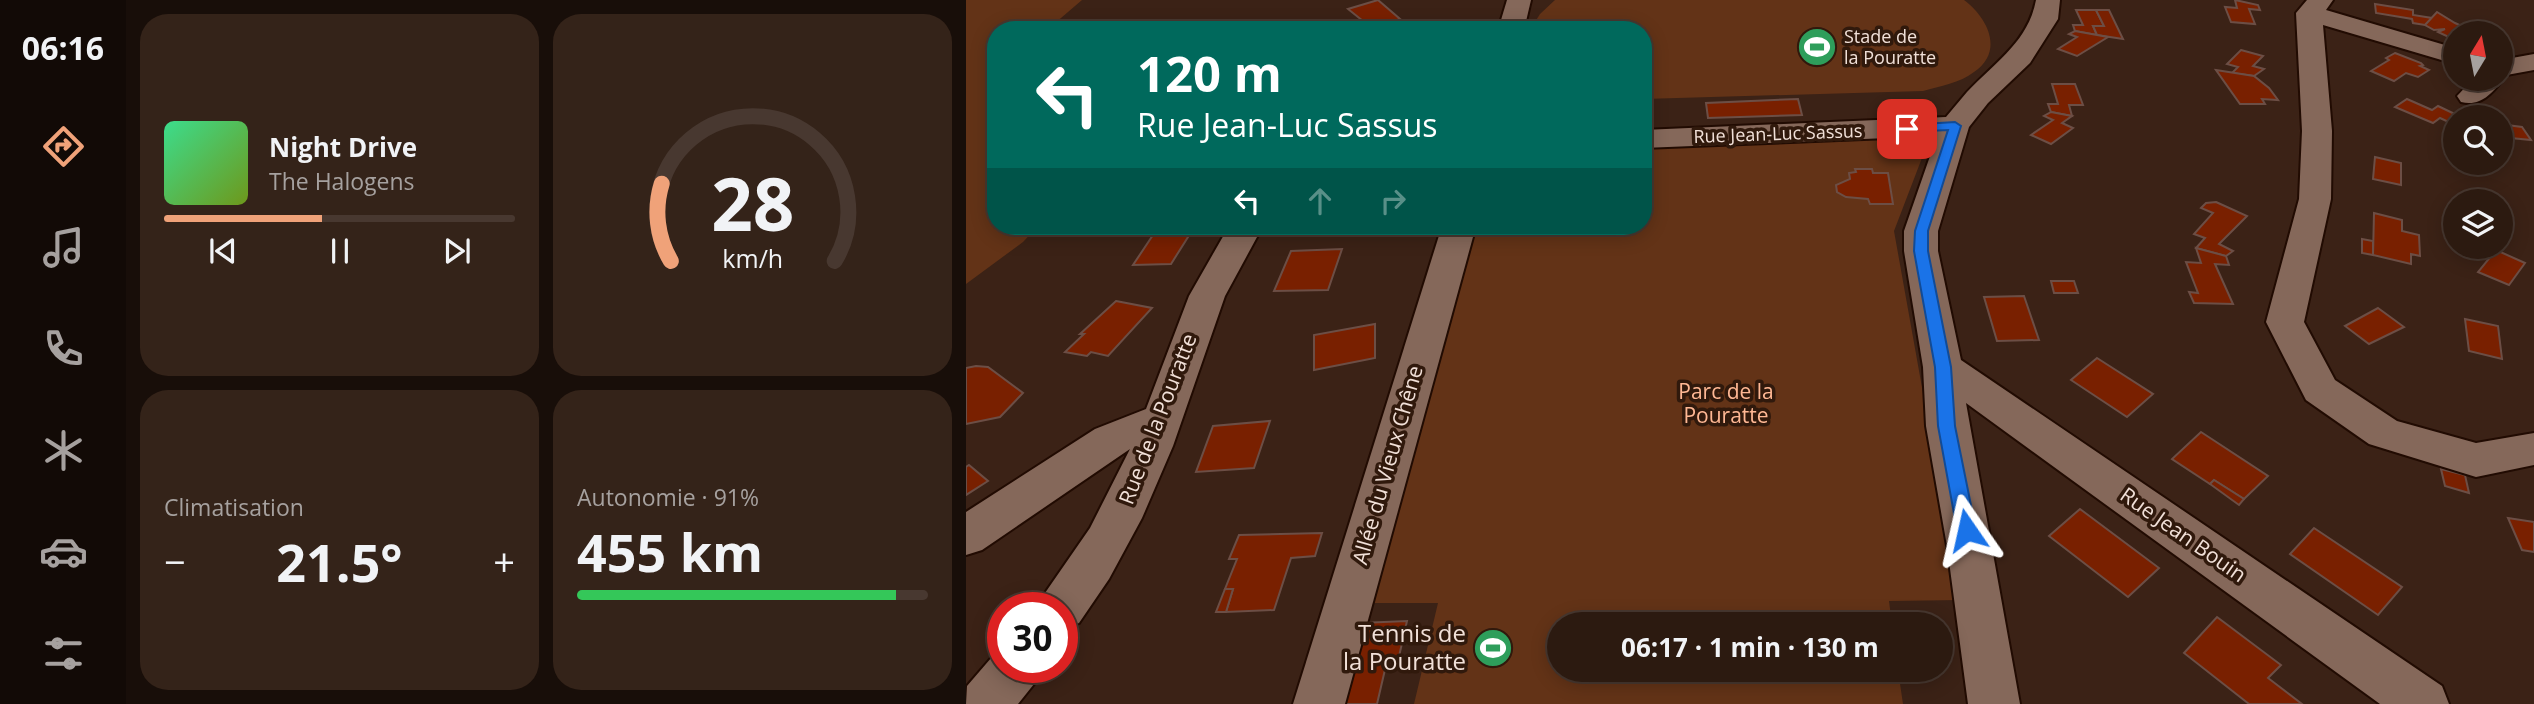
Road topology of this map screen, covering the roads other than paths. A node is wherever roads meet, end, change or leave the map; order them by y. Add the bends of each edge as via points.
1 (1519, 0) edge
2 (2048, 0) edge
3 (2315, 6) edge
4 (1513, 21) edge
5 (2443, 52) edge
6 (2534, 62) edge
7 (2513, 66) edge
8 (1955, 126) junction
9 (1652, 139) edge
10 (1240, 235) edge
11 (1457, 235) edge
12 (1943, 367) junction
13 (1162, 419) junction
14 (2534, 449) edge
15 (966, 536) edge
16 (1072, 592) edge
17 (1003, 683) edge
18 (986, 704) edge
19 (1320, 704) edge
20 (1994, 704) edge
21 (2423, 704) edge

1 - 4 street
2 - 8 street via 2045,19 2020,57
3 - 5 street
3 - 14 street via 2315,200 2285,322 2320,390 2384,433 2476,460
6 - 7 street
8 - 9 street, Rue Jean-Luc Sassus
8 - 12 street via 1922,231 1921,251
10 - 13 street, Rue de la Pouratte via 1194,326
11 - 19 street, Allée du Vieux Chêne
12 - 20 street via 1947,426
12 - 21 street, Rue Jean Bouin
13 - 15 street via 1111,440
13 - 16 street, Rue de la Pouratte via 1130,500
17 - 18 street

